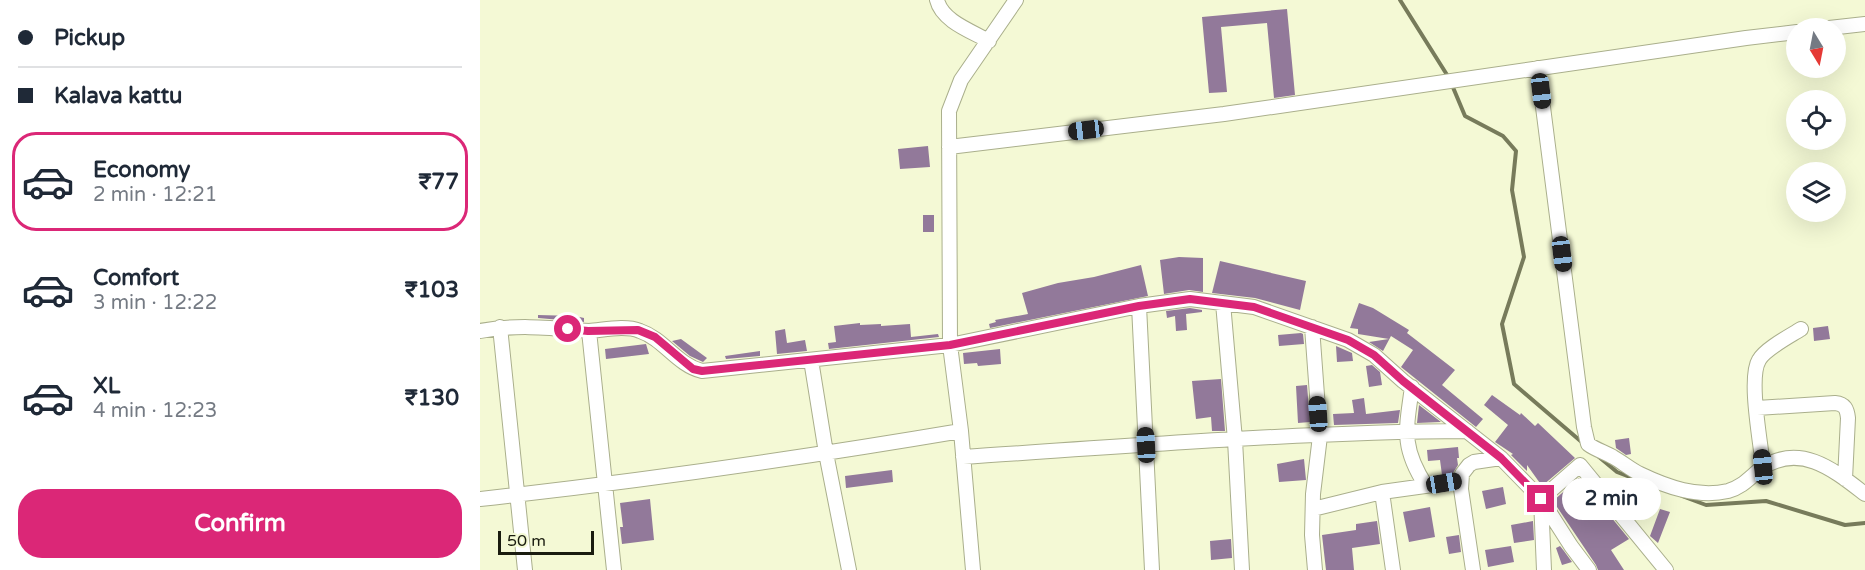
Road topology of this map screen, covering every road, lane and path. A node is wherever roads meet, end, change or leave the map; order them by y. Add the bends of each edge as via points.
1 (937, 0) edge
2 (1016, 0) edge
3 (1865, 24) edge
4 (1846, 26) edge
5 (1786, 34) edge
6 (989, 41) junction
7 (1538, 68) junction
8 (949, 147) junction
9 (1223, 303) junction
10 (1139, 306) junction
11 (500, 327) junction
12 (1312, 327) junction
13 (1801, 329) dead end
14 (480, 331) edge
15 (588, 331) junction
16 (950, 345) junction
17 (811, 360) junction
18 (1412, 387) junction
19 (1757, 408) junction
20 (961, 431) junction
21 (1467, 431) junction
22 (1406, 432) junction
23 (1320, 436) junction
24 (1235, 440) junction
25 (1146, 445) junction
26 (826, 453) junction
27 (1589, 456) junction
28 (963, 457) junction
29 (1501, 458) junction
30 (1763, 467) junction
31 (1845, 479) junction
32 (1461, 480) junction
33 (605, 485) junction
34 (1426, 486) junction
35 (1382, 492) junction
36 (1865, 494) edge
37 (516, 495) junction
38 (480, 499) edge
39 (1541, 499) junction
40 (1312, 509) junction
41 (525, 570) edge
42 (614, 570) edge
43 (849, 570) edge
44 (973, 570) edge
45 (1152, 570) edge
46 (1242, 570) edge
47 (1315, 570) edge
48 (1393, 570) edge
49 (1473, 570) edge
50 (1544, 570) edge
51 (1589, 570) edge
52 (1666, 570) edge

1 - 6 street via 951,20
2 - 6 street
3 - 4 street
5 - 7 street
6 - 8 street via 961,80 949,111
7 - 8 street via 1224,114
7 - 27 street
8 - 16 street
9 - 10 street via 1190,299
9 - 12 street via 1254,307
9 - 24 street
10 - 16 street
10 - 25 street
11 - 14 street
11 - 15 street
11 - 37 street
12 - 18 street via 1374,355
12 - 23 street
13 - 19 street via 1759,360 1754,383
15 - 17 street via 638,330 655,337 693,369 702,371
15 - 33 street
16 - 17 street
16 - 20 street
17 - 26 street
18 - 21 street
18 - 22 street
19 - 30 street
19 - 31 street via 1843,405 1848,418
20 - 26 street
20 - 28 street
21 - 22 street
21 - 29 street
22 - 23 street
22 - 34 street via 1409,453
23 - 24 street
23 - 40 street
24 - 25 street
24 - 46 street
25 - 28 street
25 - 45 street
26 - 33 street
26 - 43 street
27 - 30 street via 1611,456 1645,476 1694,494 1729,491
27 - 39 street
27 - 52 street
28 - 44 street
29 - 32 street via 1469,465
29 - 39 street
30 - 31 street via 1802,457
31 - 36 street
32 - 34 street
32 - 49 street
33 - 37 street
33 - 42 street
34 - 35 street
35 - 40 street
35 - 48 street
37 - 38 street
37 - 41 street
39 - 50 street
39 - 51 street
40 - 47 street

